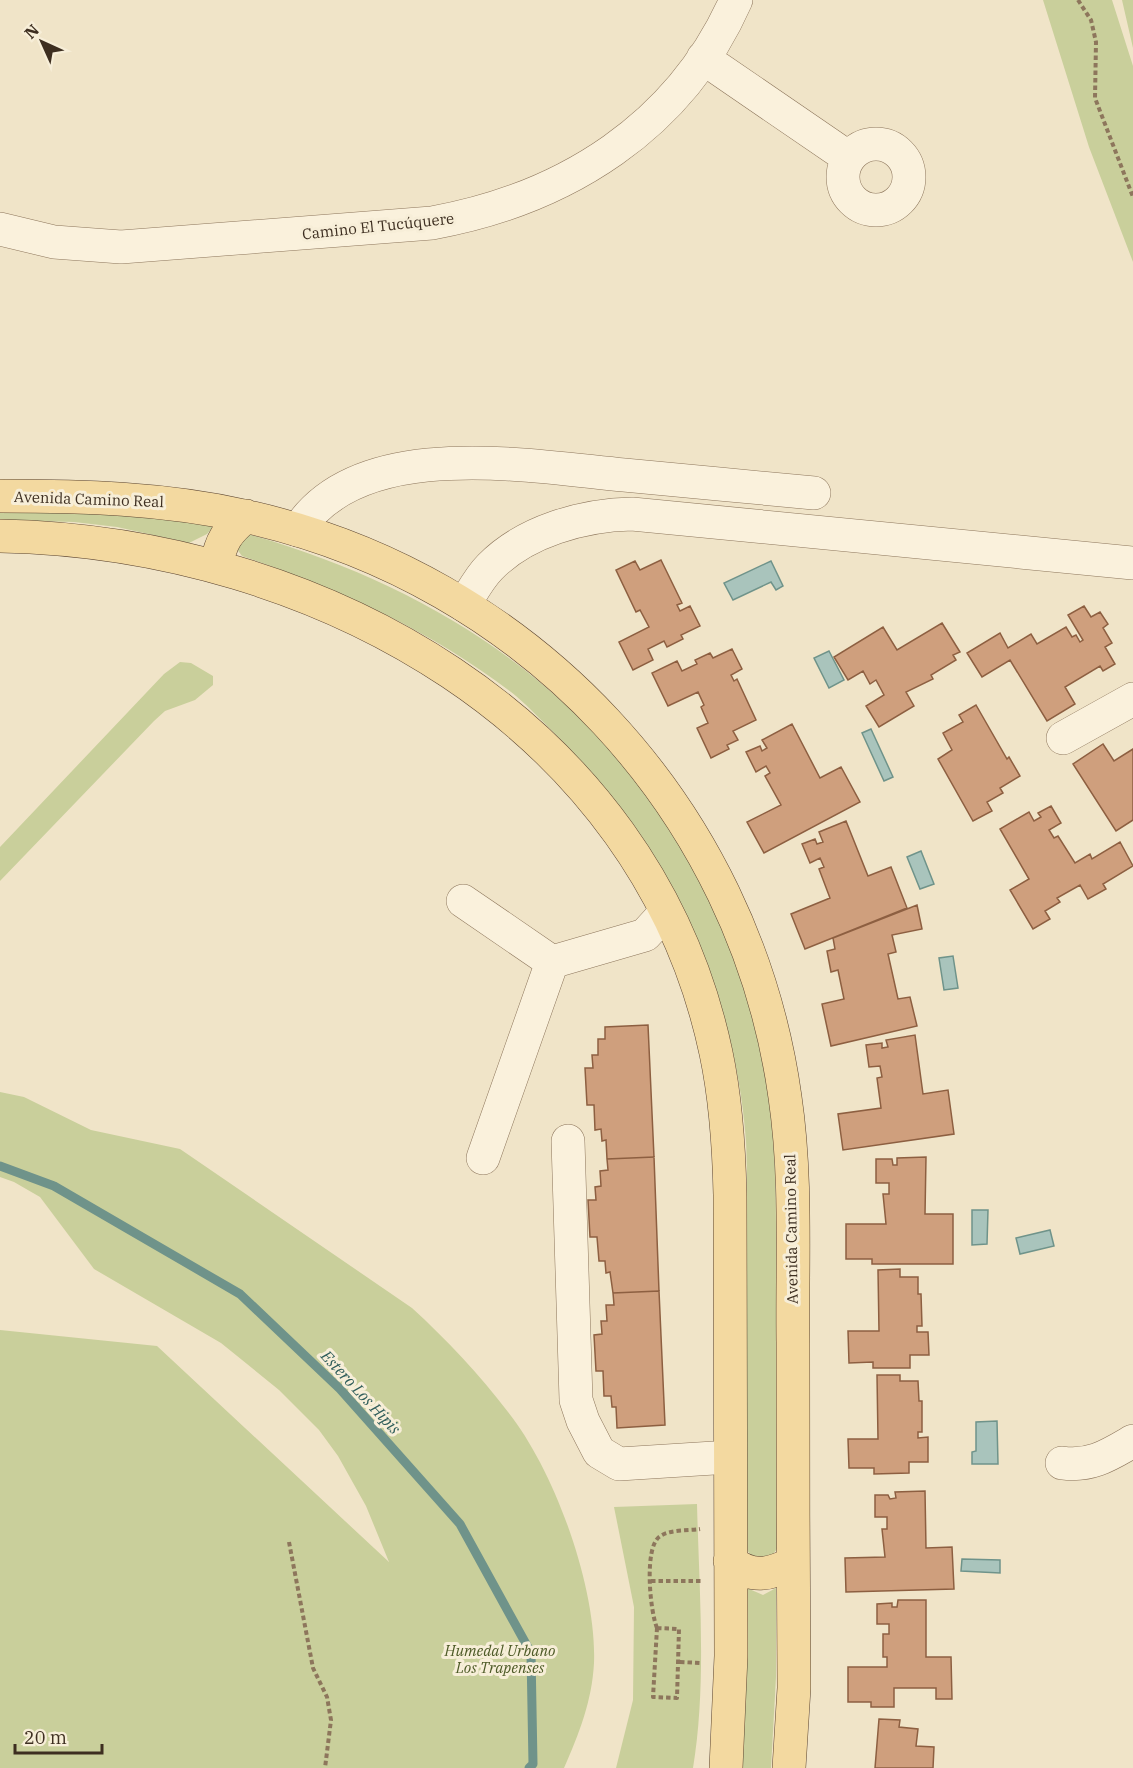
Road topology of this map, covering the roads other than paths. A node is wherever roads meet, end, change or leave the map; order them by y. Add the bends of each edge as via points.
1 (736, 0) edge
2 (703, 58) junction
3 (849, 158) dead end
4 (0, 230) edge
5 (814, 493) dead end
6 (0, 496) edge
7 (246, 516) junction
8 (298, 530) junction
9 (0, 536) edge
10 (1133, 563) edge
11 (217, 565) junction
12 (464, 605) junction
13 (1133, 699) edge
14 (1063, 738) dead end
15 (463, 901) dead end
16 (666, 912) junction
17 (552, 962) junction
18 (568, 1141) dead end
19 (483, 1158) dead end
20 (1133, 1441) edge
21 (730, 1457) junction
22 (1062, 1463) dead end
23 (730, 1562) junction
24 (793, 1563) junction
25 (726, 1768) edge
26 (789, 1768) edge

1 - 2 street, Camino El Tucúquere
2 - 3 street
2 - 4 street, Camino El Tucúquere via 661,110 606,156 542,191 472,216 420,224 121,247 54,242
5 - 8 street via 512,464 451,464 392,472 352,485 322,502
6 - 7 main road, Avenida Camino Real via 175,502
7 - 8 main road, Avenida Camino Real
7 - 11 main road via 225,533
8 - 12 main road, Avenida Camino Real via 383,562
9 - 11 main road via 102,542
10 - 12 street via 632,514 610,515 570,523 508,553 483,575
11 - 16 main road via 312,598 364,622 415,649 491,700 531,732 588,792 634,856
12 - 24 main road, Avenida Camino Real via 538,658 581,696 658,782 690,829 735,914 760,978 786,1098 793,1193
13 - 14 street
15 - 17 street
16 - 17 street via 645,935
16 - 21 main road via 706,1015 728,1130
17 - 19 street
18 - 21 street via 576,1400 583,1421 599,1452 619,1464
20 - 22 street via 1099,1461
21 - 23 main road
23 - 24 main road via 759,1575
23 - 25 main road
24 - 26 main road, Avenida Camino Real via 794,1688

